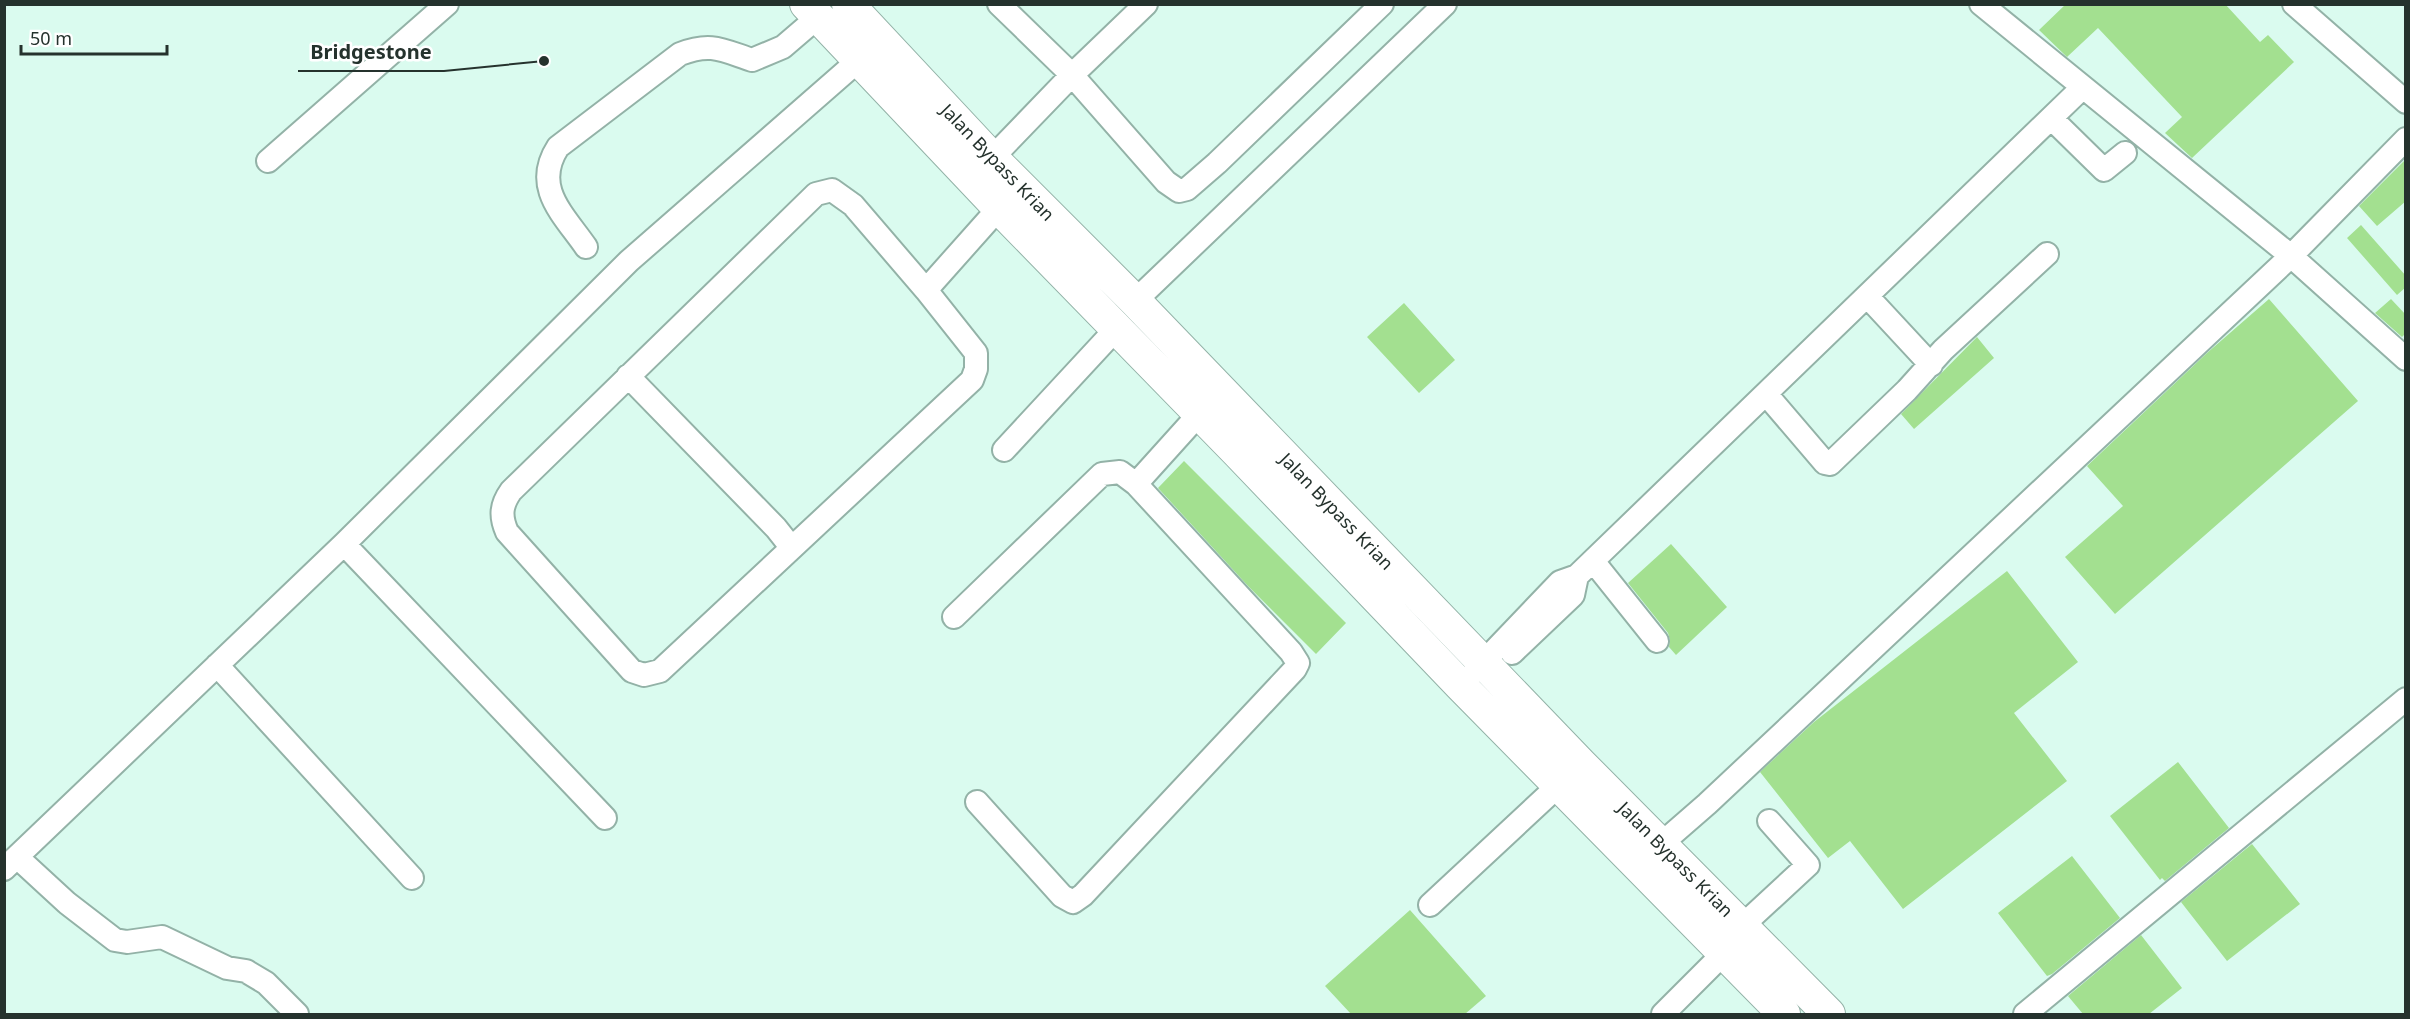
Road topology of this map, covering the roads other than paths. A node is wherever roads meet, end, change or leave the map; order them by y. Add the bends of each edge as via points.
1 (447, 4) edge
2 (848, 4) edge
3 (999, 4) edge
4 (1146, 4) edge
5 (1382, 4) edge
6 (1445, 4) edge
7 (1981, 4) edge
8 (2294, 4) edge
9 (812, 11) edge
10 (859, 60) junction
11 (1072, 75) junction
12 (2082, 88) junction
13 (2406, 102) edge
14 (2051, 118) junction
15 (2406, 139) edge
16 (2125, 153) dead end
17 (992, 158) junction
18 (268, 161) dead end
19 (999, 208) junction
20 (586, 247) dead end
21 (2047, 254) dead end
22 (2291, 256) junction
23 (926, 290) junction
24 (1867, 296) junction
25 (1135, 301) junction
26 (1117, 328) junction
27 (2406, 359) edge
28 (1931, 365) junction
29 (628, 376) junction
30 (1766, 394) junction
31 (1200, 413) junction
32 (1004, 450) dead end
33 (1136, 484) junction
34 (344, 544) junction
35 (791, 546) junction
36 (1585, 569) junction
37 (954, 617) dead end
38 (1658, 641) dead end
39 (217, 665) junction
40 (1489, 667) junction
41 (1465, 690) junction
42 (2406, 699) edge
43 (1559, 785) junction
44 (977, 802) dead end
45 (606, 818) dead end
46 (1769, 821) dead end
47 (1661, 844) junction
48 (11, 863) edge
49 (412, 878) dead end
50 (1430, 905) dead end
51 (1742, 926) junction
52 (1724, 953) junction
53 (1776, 1012) edge
54 (297, 1014) edge
55 (1664, 1014) edge
56 (1829, 1014) edge
57 (2025, 1014) edge

1 - 18 street
2 - 17 highway, Jalan Bypass Krian
3 - 11 street
4 - 11 street
5 - 11 street via 1183,191 1166,182
6 - 25 street
7 - 12 street
8 - 13 street
9 - 10 highway, Jalan Bypass Krian
9 - 20 street via 783,47 752,60 716,48 680,54 558,147 547,171 549,193
10 - 19 highway, Jalan Bypass Krian
10 - 34 street via 629,261
11 - 17 street
12 - 14 street
12 - 22 street
14 - 16 street via 2104,170
14 - 24 street
15 - 22 street
17 - 25 highway, Jalan Bypass Krian
19 - 23 street
19 - 26 highway, Jalan Bypass Krian
21 - 28 street
22 - 27 street
22 - 47 street
23 - 29 street via 853,205 832,190 816,194
23 - 35 street via 976,353 972,380 814,529
24 - 28 street
24 - 30 street
25 - 40 highway, Jalan Bypass Krian
26 - 31 highway, Jalan Bypass Krian
26 - 32 street
28 - 30 street via 1830,464 1825,463
29 - 35 street
29 - 35 street via 511,491 502,510 507,532 632,671 651,674 670,664
30 - 36 street
31 - 33 street
31 - 41 highway, Jalan Bypass Krian
33 - 37 street via 1119,472 1102,474
33 - 44 street via 1298,663 1073,902 1062,896
34 - 39 street
34 - 45 street
36 - 38 street
36 - 40 street via 1560,582
39 - 48 street
39 - 49 street
40 - 41 street
40 - 47 highway, Jalan Bypass Krian
41 - 43 highway, Jalan Bypass Krian
42 - 57 street
43 - 50 street
43 - 52 highway, Jalan Bypass Krian
46 - 51 street via 1808,865
47 - 51 highway, Jalan Bypass Krian
48 - 54 street via 115,940 162,937 227,968 246,971 266,983
51 - 56 highway, Jalan Bypass Krian
52 - 53 highway, Jalan Bypass Krian
52 - 55 street

